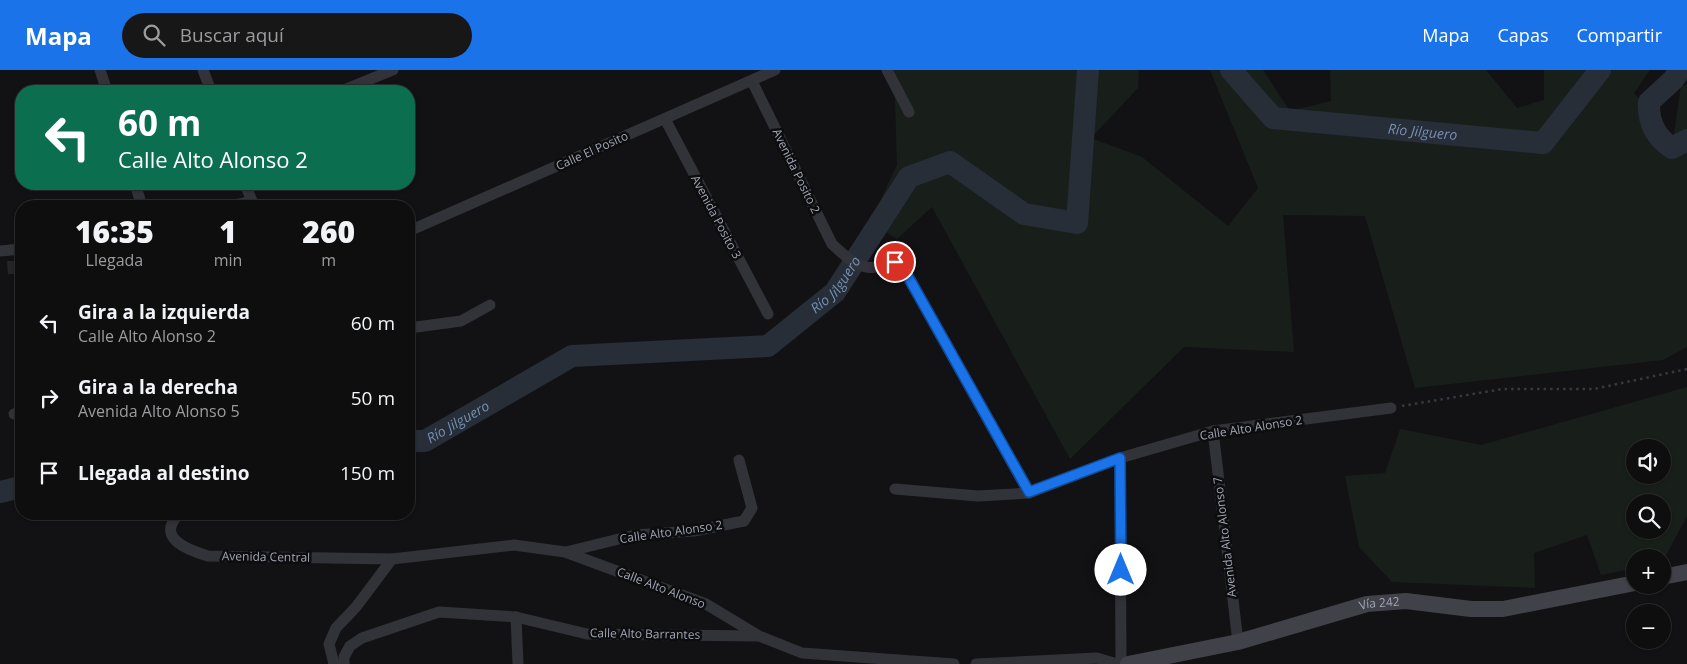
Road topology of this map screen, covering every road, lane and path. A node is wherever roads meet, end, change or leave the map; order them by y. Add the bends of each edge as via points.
1 (100, 70) edge
2 (203, 70) edge
3 (394, 70) edge
4 (774, 70) edge
5 (887, 70) edge
6 (373, 74) edge
7 (752, 81) junction
8 (105, 85) edge
9 (209, 85) edge
10 (352, 85) edge
11 (909, 112) dead end
12 (665, 119) junction
13 (415, 228) edge
14 (15, 250) edge
15 (0, 251) edge
16 (490, 305) dead end
17 (768, 314) dead end
18 (415, 327) edge
19 (1687, 369) edge
20 (1391, 408) joint
21 (1212, 431) junction
22 (1120, 458) junction
23 (739, 460) dead end
24 (895, 489) dead end
25 (1029, 492) junction
26 (174, 520) edge
27 (565, 552) junction
28 (392, 559) junction
29 (1687, 572) edge
30 (1671, 575) edge
31 (1626, 585) edge
32 (516, 617) junction
33 (759, 636) junction
34 (1238, 642) junction
35 (802, 653) junction
36 (334, 664) edge
37 (344, 664) edge
38 (518, 664) edge
39 (807, 664) edge
40 (954, 664) edge
41 (976, 664) edge
42 (1117, 664) edge
43 (1121, 664) edge
44 (1128, 664) edge

1 - 8 street
2 - 9 street
3 - 6 street
4 - 7 street, Calle El Posito
5 - 11 street
6 - 10 street
7 - 12 street, Calle El Posito
7 - 25 street, Avenida Posito 2 via 832,244 864,267 901,264
12 - 13 street, Calle El Posito
12 - 17 street, Avenida Posito 3
14 - 15 street
16 - 18 street via 461,321
19 - 20 path via 1594,389 1503,389
20 - 21 street, Calle Alto Alonso 2
21 - 22 street, Calle Alto Alonso 2
21 - 34 street, Avenida Alto Alonso 7
22 - 25 street, Calle Alto Alonso 2
22 - 43 street
23 - 27 street, Calle Alto Alonso 2 via 752,508 744,521 694,531 635,535
24 - 25 street, Calle Alto Alonso 2 via 978,496
26 - 28 street, Avenida Central via 170,527 179,544 208,556
27 - 28 street, Calle Alto Alonso via 514,545
27 - 33 street, Calle Alto Alonso via 706,604
28 - 36 street via 336,628 329,644
29 - 30 main road
31 - 34 main road, Vía 242 via 1503,609 1470,609 1406,600 1367,604
32 - 33 street, Calle Alto Barrantes via 587,634
32 - 37 street, Calle Alto Barrantes via 439,612 362,638 350,646
32 - 38 street
33 - 35 street, Calle Alto Alonso
34 - 44 main road, Vía 242
35 - 39 street
35 - 40 street, Calle Alto Alonso
41 - 42 street via 1097,658

